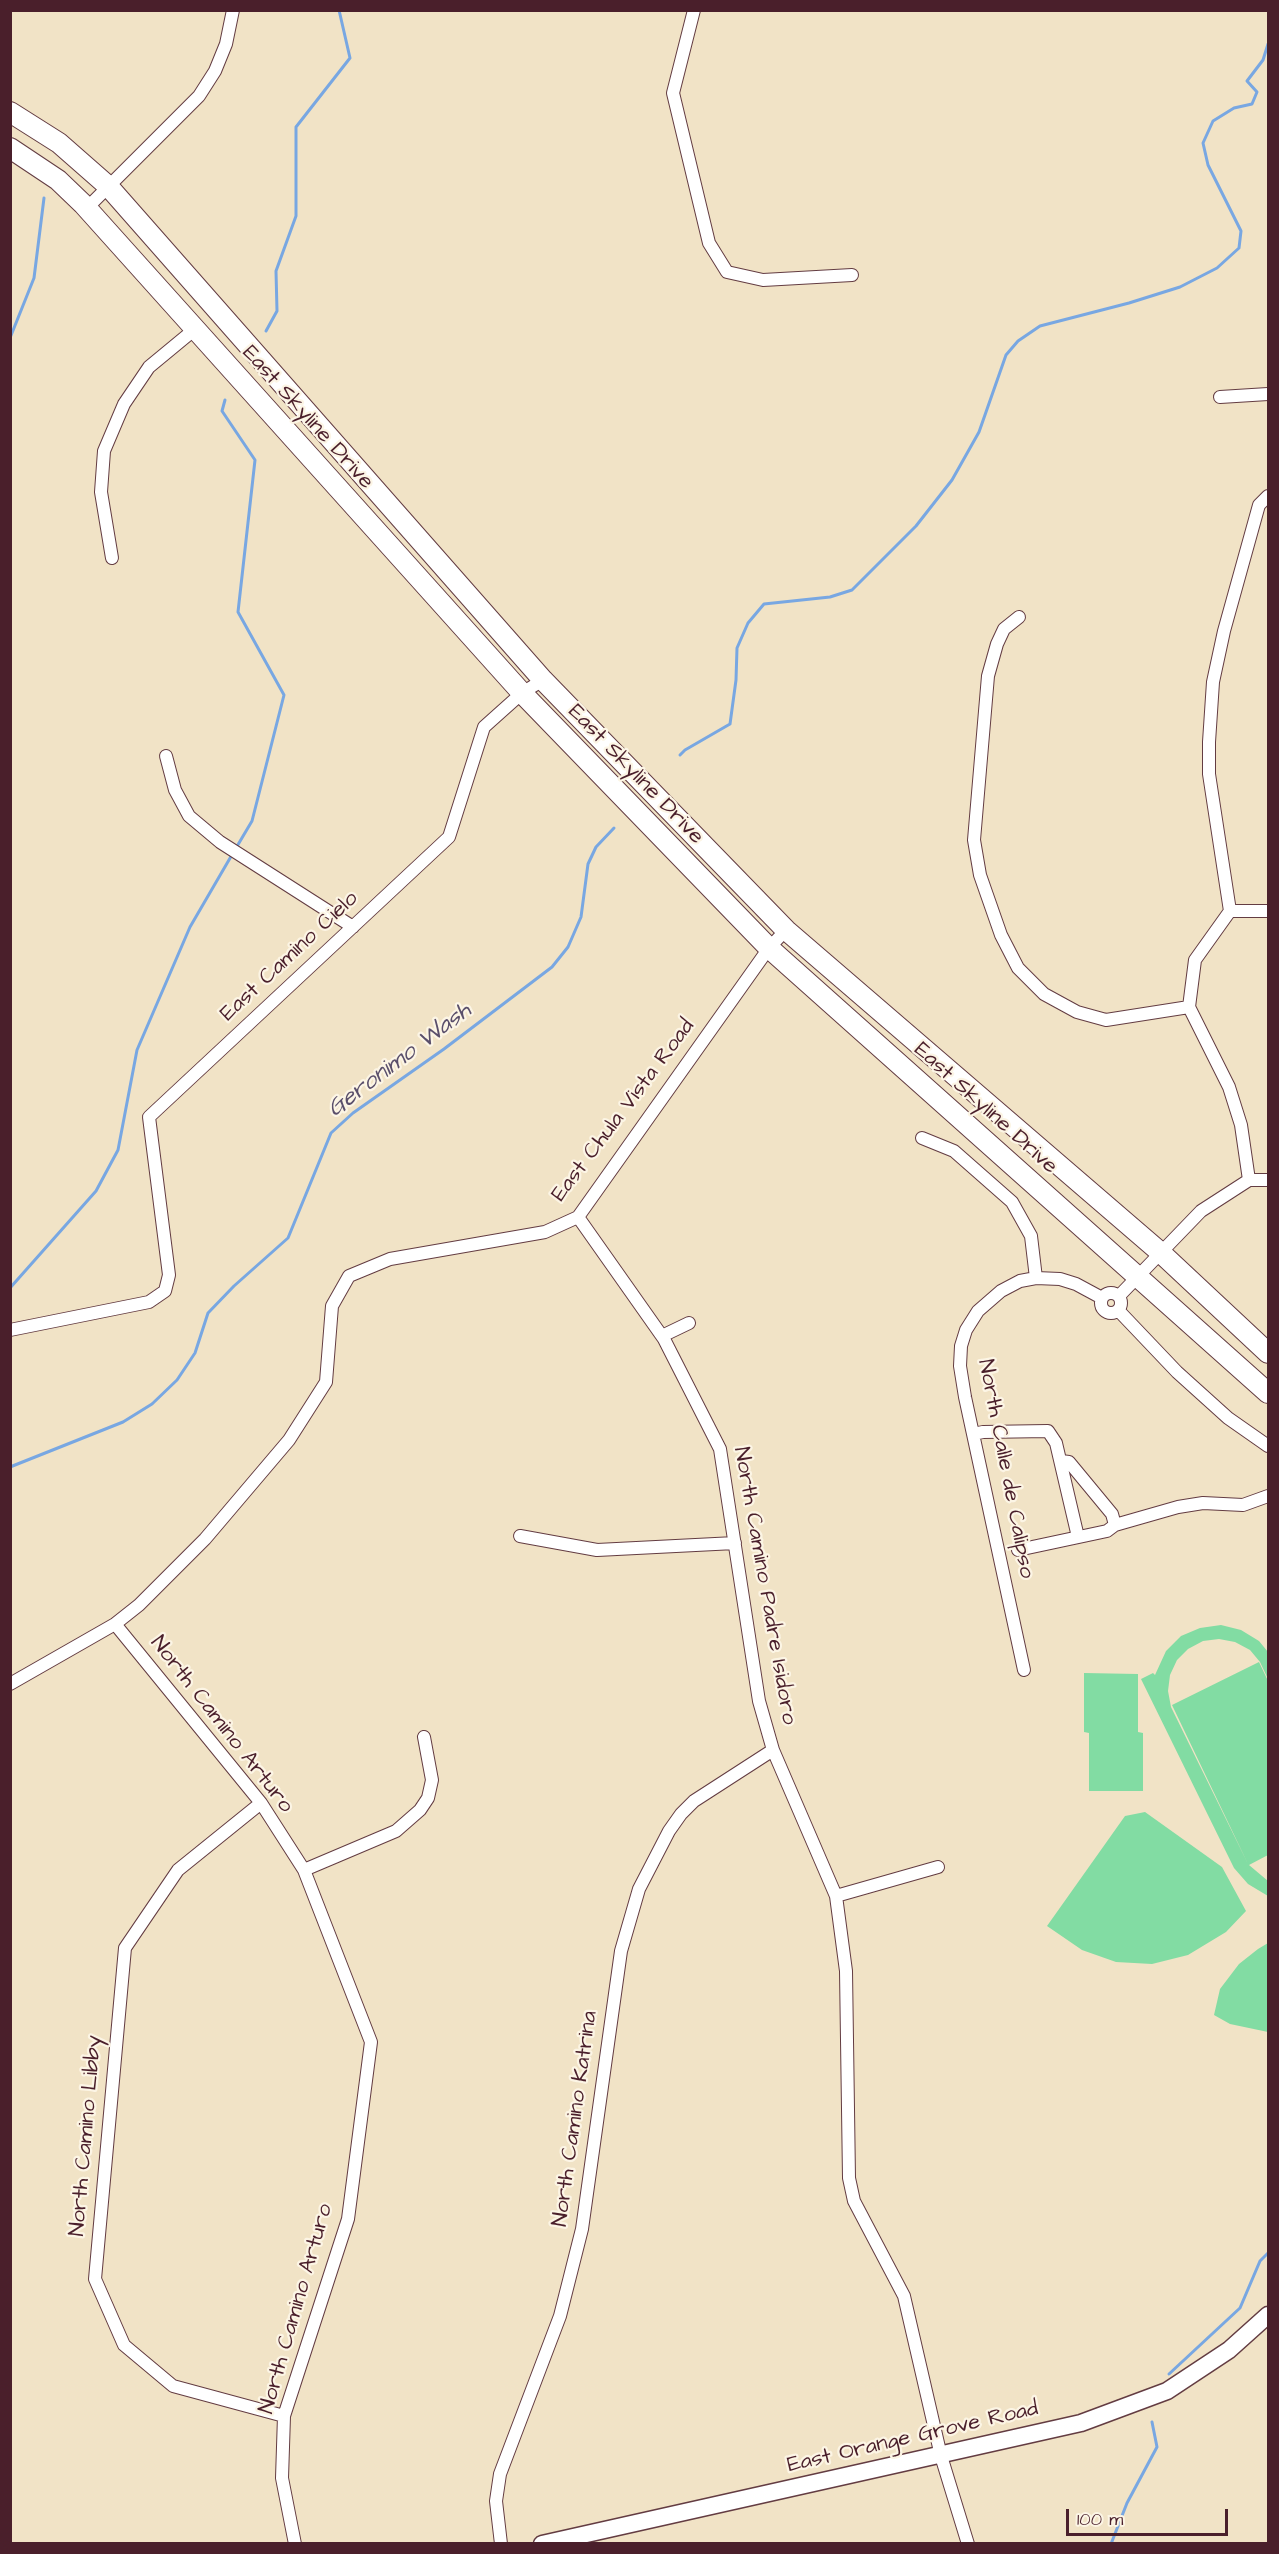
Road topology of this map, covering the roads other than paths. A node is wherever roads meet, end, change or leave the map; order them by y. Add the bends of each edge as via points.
1 (233, 10) edge
2 (694, 10) edge
3 (10, 112) edge
4 (10, 148) edge
5 (108, 186) junction
6 (87, 208) junction
7 (852, 275) dead end
8 (195, 329) junction
9 (1269, 394) edge
10 (1220, 397) dead end
11 (1269, 496) edge
12 (111, 558) dead end
13 (1019, 617) dead end
14 (543, 680) junction
15 (522, 693) junction
16 (166, 756) dead end
17 (1230, 911) junction
18 (1269, 911) edge
19 (353, 927) junction
20 (786, 930) junction
21 (769, 948) junction
22 (1189, 1008) junction
23 (922, 1138) dead end
24 (1249, 1180) junction
25 (1269, 1180) edge
26 (578, 1217) junction
27 (1160, 1252) junction
28 (1137, 1277) junction
29 (1036, 1278) junction
30 (1119, 1296) junction
31 (1102, 1298) junction
32 (1118, 1310) junction
33 (688, 1323) dead end
34 (10, 1330) edge
35 (662, 1336) junction
36 (1269, 1353) edge
37 (1269, 1393) edge
38 (973, 1434) junction
39 (1269, 1446) edge
40 (1061, 1461) junction
41 (1269, 1496) edge
42 (1115, 1525) junction
43 (520, 1536) dead end
44 (1078, 1538) junction
45 (735, 1544) junction
46 (1018, 1550) dead end
47 (115, 1624) junction
48 (1024, 1670) dead end
49 (10, 1684) edge
50 (424, 1737) dead end
51 (773, 1750) junction
52 (261, 1803) junction
53 (938, 1867) dead end
54 (304, 1870) junction
55 (836, 1896) junction
56 (1269, 2314) edge
57 (284, 2416) junction
58 (941, 2456) junction
59 (571, 2540) edge
60 (295, 2544) edge
61 (501, 2544) edge
62 (542, 2544) edge
63 (968, 2544) edge

1 - 5 street via 226,44 199,96
2 - 7 street via 673,93 709,243 727,272 763,280
3 - 5 main road, East Skyline Drive via 59,143
4 - 6 main road, East Skyline Drive via 58,180
5 - 6 street
5 - 14 main road, East Skyline Drive
6 - 8 main road, East Skyline Drive
8 - 12 street via 149,367 124,404 104,451 101,492
8 - 15 main road, East Skyline Drive
9 - 10 street
11 - 17 street via 1259,505 1213,682 1209,774
13 - 22 street via 1004,630 988,676 974,840 980,875 1001,935 1018,968 1044,994 1077,1012 1106,1020
14 - 15 street, East Camino Cielo
14 - 20 main road, East Skyline Drive
15 - 19 street, East Camino Cielo via 484,728 449,837
15 - 21 main road, East Skyline Drive
16 - 19 street via 175,790 189,816 220,842
17 - 18 street
17 - 22 street via 1195,960
19 - 34 street, East Camino Cielo via 149,1117 169,1275 165,1291 142,1304
20 - 21 street, East Chula Vista Road
20 - 27 main road, East Skyline Drive
21 - 26 street, East Chula Vista Road
21 - 28 main road, East Skyline Drive
22 - 24 street via 1229,1087 1241,1125
23 - 29 street via 954,1151 1012,1202 1031,1236
24 - 25 street
24 - 27 street via 1201,1210
26 - 35 street, North Camino Padre Isidoro
26 - 47 street, East Chula Vista Road via 545,1232 390,1259 349,1276 332,1306 326,1382 289,1440 205,1539
27 - 28 street
27 - 36 main road, East Skyline Drive
28 - 30 street
28 - 37 main road, East Skyline Drive
29 - 31 street via 1060,1279
29 - 38 street, North Calle de Calipso via 1001,1291 978,1311 966,1330 960,1366
30 - 31 street via 1110,1292
30 - 32 street via 1122,1302
31 - 32 street via 1103,1310
32 - 39 street via 1228,1418
33 - 35 street
35 - 45 street, North Camino Padre Isidoro via 720,1449
38 - 40 street via 1048,1431
38 - 48 street, North Calle de Calipso
40 - 42 street via 1069,1462 1112,1514
40 - 44 street
41 - 42 street via 1243,1505 1203,1503 1178,1507
42 - 44 street via 1107,1531
43 - 45 street via 597,1550
44 - 46 street
45 - 51 street, North Camino Padre Isidoro via 759,1701
47 - 49 street
47 - 52 street, North Camino Arturo
50 - 54 street via 432,1780 420,1810 396,1831
51 - 55 street, North Camino Padre Isidoro
51 - 61 street, North Camino Katrina via 694,1801 681,1814 639,1889 621,1951 582,2229 560,2316 500,2474 496,2501
52 - 54 street, North Camino Arturo
52 - 57 street, North Camino Libby via 178,1870 125,1948 95,2279 124,2345 173,2386
53 - 55 street
54 - 57 street, North Camino Arturo via 371,2042 348,2219
55 - 58 street, North Camino Padre Isidoro via 846,1971 849,2178 854,2201 904,2296
56 - 58 main road, East Orange Grove Road via 1229,2350 1167,2391 1081,2424
57 - 60 street, North Camino Arturo via 282,2478
58 - 59 main road, East Orange Grove Road
58 - 63 street, North Camino Padre Isidoro
59 - 62 main road, East Orange Grove Road

